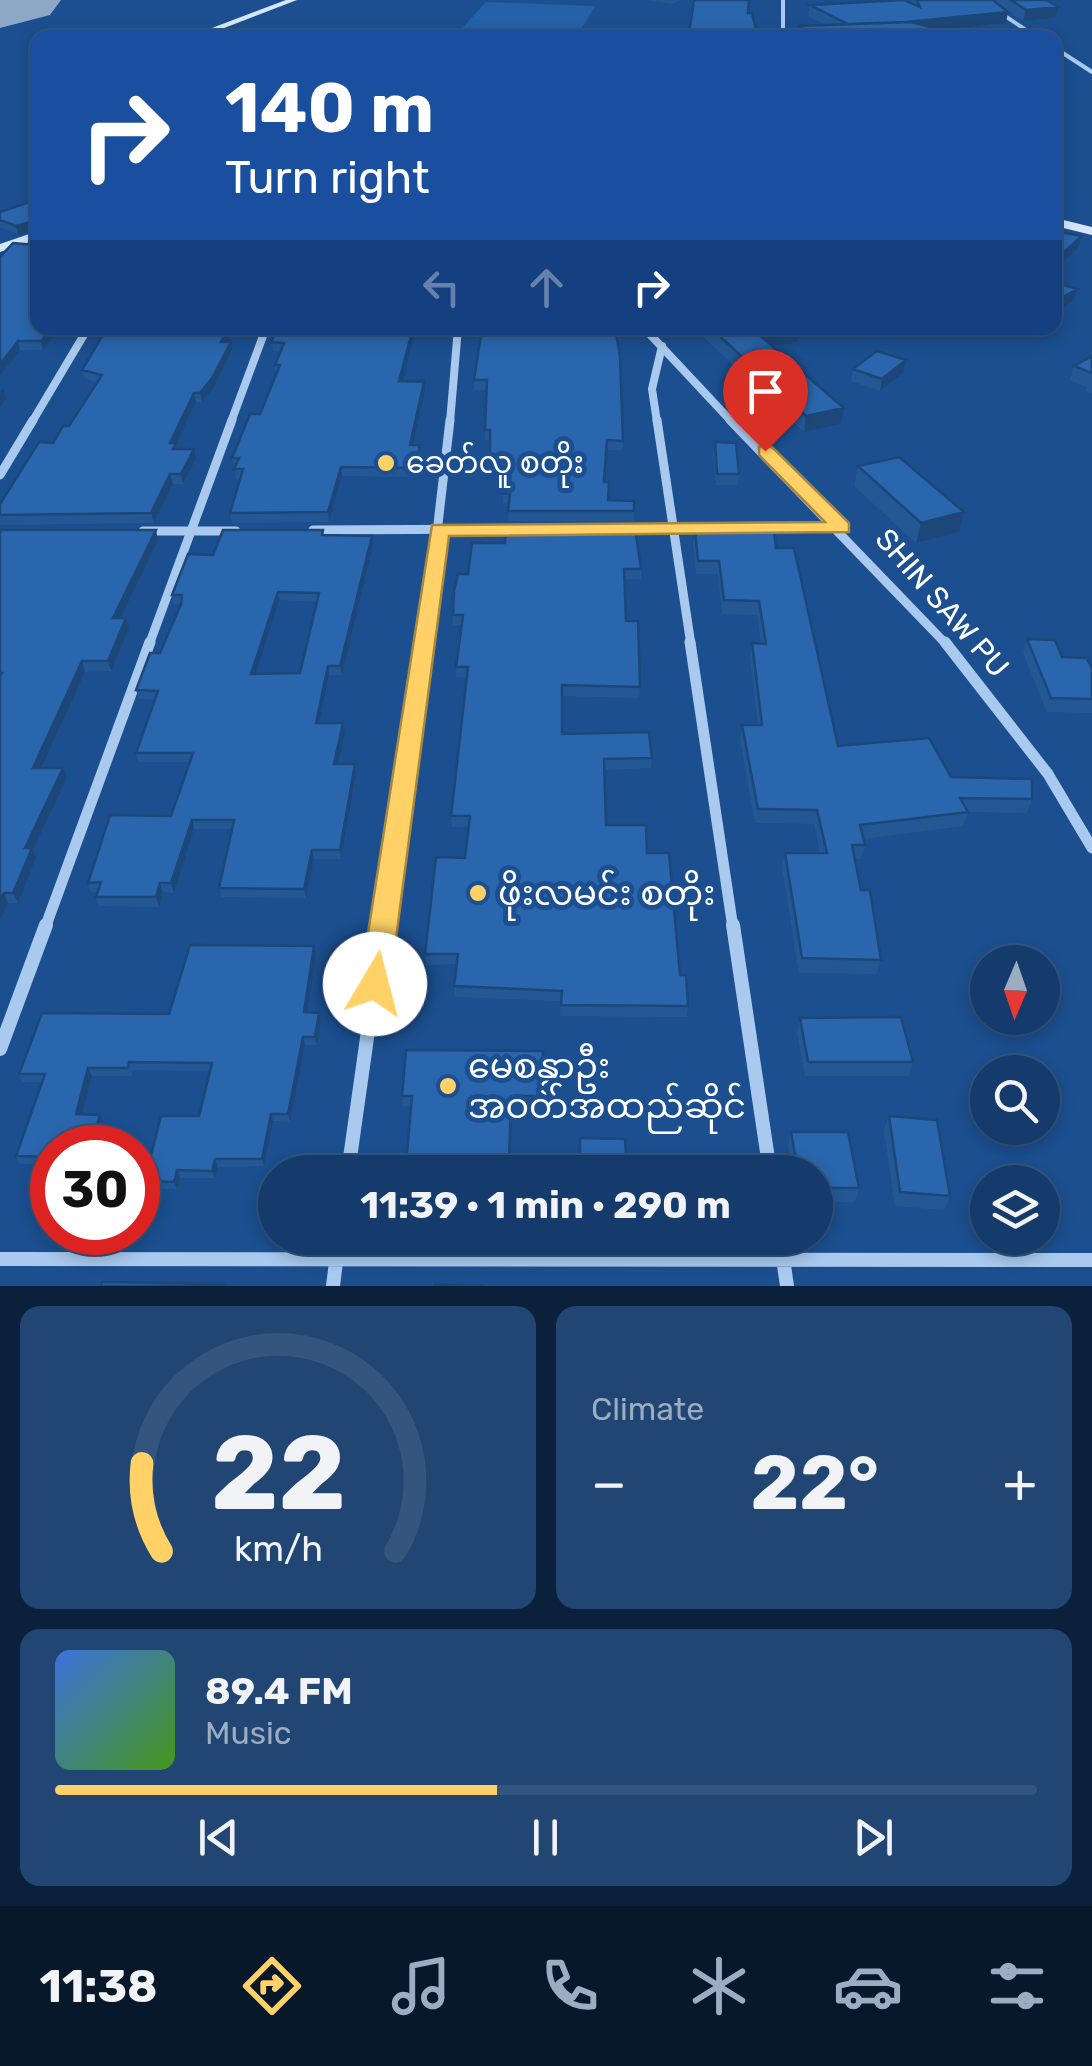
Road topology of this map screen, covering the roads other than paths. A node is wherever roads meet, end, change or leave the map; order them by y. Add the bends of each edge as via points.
1 (292, 0) edge
2 (782, 0) edge
3 (981, 0) edge
4 (211, 30) edge
5 (783, 30) edge
6 (1026, 30) edge
7 (1062, 53) edge
8 (1092, 72) edge
9 (1062, 215) edge
10 (1092, 221) edge
11 (1062, 224) edge
12 (1092, 230) edge
13 (30, 238) edge
14 (6, 246) edge
15 (84, 335) edge
16 (263, 335) edge
17 (457, 335) edge
18 (651, 335) edge
19 (662, 346) junction
20 (0, 475) edge
21 (674, 528) junction
22 (842, 528) junction
23 (537, 529) edge
24 (615, 529) edge
25 (247, 530) edge
26 (305, 530) edge
27 (440, 530) junction
28 (133, 531) edge
29 (190, 531) junction
30 (1092, 848) edge
31 (0, 1049) edge
32 (350, 1155) edge
33 (767, 1155) edge
34 (337, 1255) edge
35 (782, 1255) edge
36 (0, 1259) edge
37 (783, 1260) junction
38 (1092, 1260) edge
39 (336, 1261) junction
40 (333, 1286) edge
41 (787, 1286) edge

1 - 4 main road
2 - 5 street
3 - 6 street
7 - 8 street
9 - 10 main road
11 - 12 main road
13 - 14 main road
15 - 20 street
16 - 29 street
17 - 27 street
18 - 19 street, SHIN SAW PU
19 - 21 street via 652,389
19 - 22 street, SHIN SAW PU
21 - 22 street
21 - 24 street
21 - 33 street
22 - 30 street, SHIN SAW PU via 991,695
23 - 27 street
25 - 29 street
26 - 27 street
27 - 32 street
28 - 29 street
29 - 31 street
34 - 39 street
35 - 37 street
36 - 39 street
37 - 38 street
37 - 39 street
37 - 41 street
39 - 40 street

